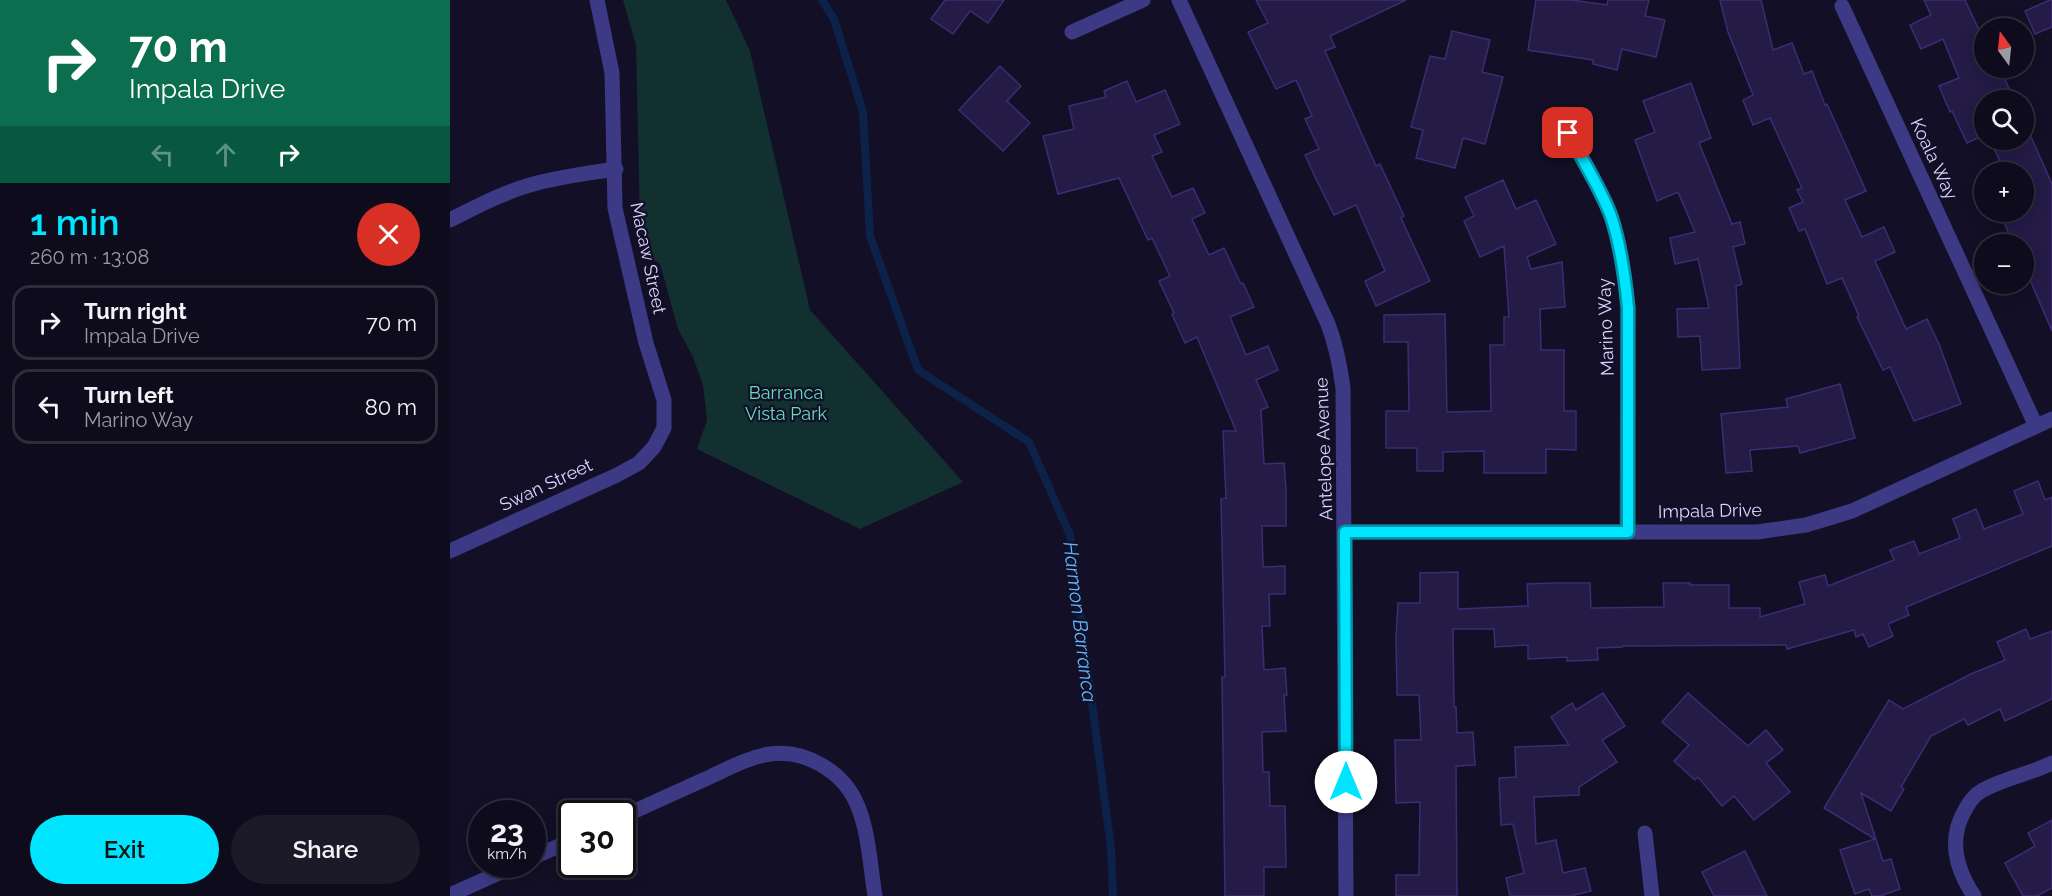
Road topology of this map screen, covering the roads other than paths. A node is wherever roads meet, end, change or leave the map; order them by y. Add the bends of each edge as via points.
1 (597, 0) edge
2 (1143, 0) edge
3 (1179, 0) edge
4 (1842, 6) dead end
5 (1072, 32) dead end
6 (1568, 133) dead end
7 (616, 169) junction
8 (450, 220) edge
9 (2052, 419) edge
10 (2036, 426) junction
11 (654, 447) joint
12 (1345, 532) junction
13 (1628, 532) junction
14 (450, 551) edge
15 (2052, 763) edge
16 (636, 811) edge
17 (1645, 833) dead end
18 (488, 878) edge
19 (450, 895) edge
20 (874, 896) edge
21 (1346, 896) edge
22 (1652, 896) edge
23 (1974, 896) edge

1 - 7 street, Macaw Street via 612,72
2 - 5 street
3 - 12 street, Antelope Avenue via 1337,350 1343,388
4 - 10 street, Koala Way
6 - 13 street, Marino Way via 1610,214 1625,273
7 - 8 street via 535,183
7 - 11 street, Macaw Street via 615,208 646,343 664,400 664,428
9 - 10 street, Impala Drive
10 - 13 street, Impala Drive via 1852,511 1806,525 1757,532
11 - 14 street, Swan Street via 639,463 617,475
12 - 13 street, Impala Drive
12 - 21 street, Antelope Avenue
15 - 23 street via 1973,796 1958,822 1955,852
16 - 20 street via 745,761 770,754 797,755 821,764 841,780 856,801 864,825
17 - 22 street
18 - 19 street

